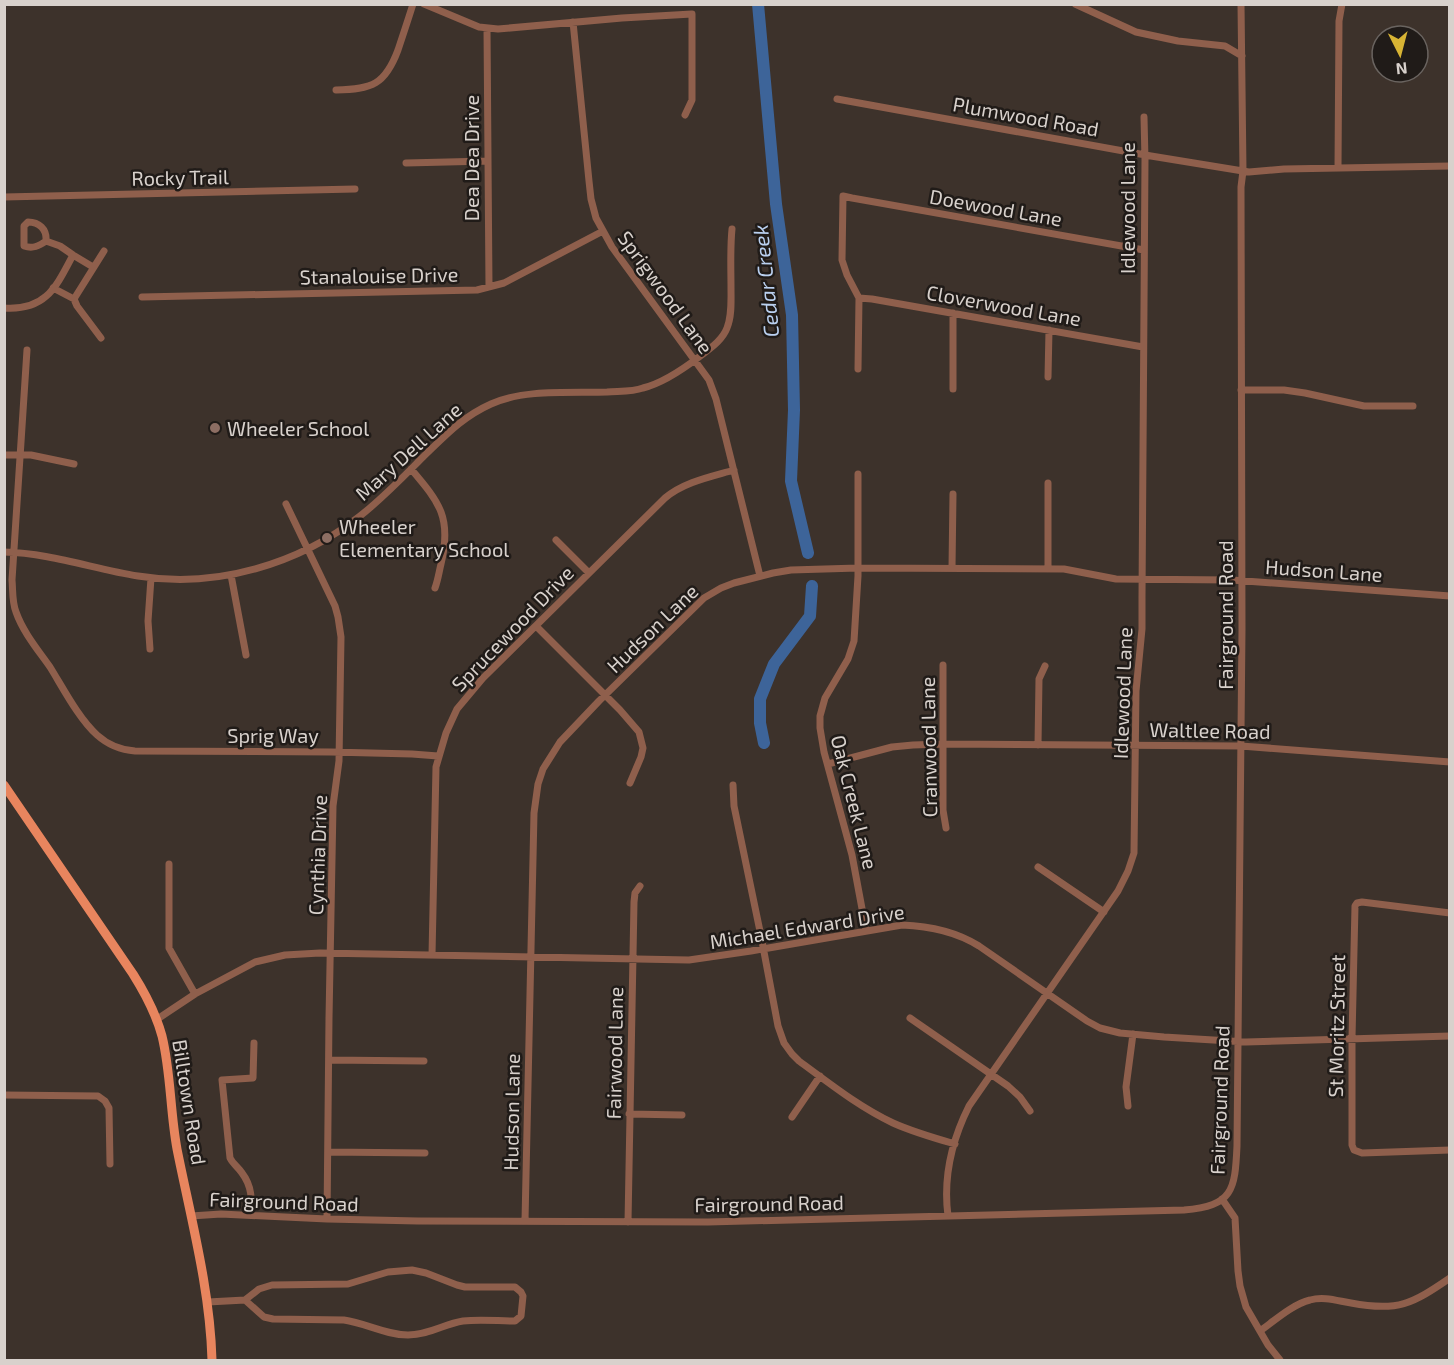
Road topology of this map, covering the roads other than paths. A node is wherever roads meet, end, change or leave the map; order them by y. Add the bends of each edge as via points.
1 (413, 4) edge
2 (424, 4) edge
3 (1075, 4) edge
4 (1241, 4) edge
5 (1338, 5) edge
6 (573, 22) junction
7 (487, 28) junction
8 (1242, 56) junction
9 (336, 90) dead end
10 (837, 99) dead end
11 (685, 115) dead end
12 (1144, 117) dead end
13 (1144, 154) junction
14 (488, 160) junction
15 (406, 163) dead end
16 (1449, 166) edge
17 (1338, 168) junction
18 (1244, 171) junction
19 (355, 189) dead end
20 (4, 196) edge
21 (732, 229) dead end
22 (603, 231) junction
23 (46, 241) dead end
24 (1144, 250) junction
25 (104, 252) dead end
26 (74, 255) junction
27 (93, 267) junction
28 (489, 287) junction
29 (53, 288) junction
30 (142, 297) dead end
31 (74, 298) junction
32 (859, 298) junction
33 (4, 308) edge
34 (953, 313) junction
35 (1049, 330) junction
36 (101, 338) dead end
37 (1143, 346) junction
38 (27, 350) dead end
39 (695, 360) junction
40 (858, 369) dead end
41 (1048, 377) dead end
42 (953, 389) dead end
43 (1241, 390) junction
44 (1413, 406) dead end
45 (4, 454) edge
46 (20, 455) junction
47 (74, 464) dead end
48 (411, 469) junction
49 (734, 470) junction
50 (858, 474) dead end
51 (1048, 483) dead end
52 (953, 494) dead end
53 (286, 504) dead end
54 (556, 540) dead end
55 (307, 549) junction
56 (4, 552) edge
57 (14, 552) junction
58 (858, 568) junction
59 (952, 568) junction
60 (1048, 569) junction
61 (589, 573) junction
62 (231, 575) junction
63 (760, 576) junction
64 (151, 578) junction
65 (1142, 580) junction
66 (1241, 580) junction
67 (435, 588) dead end
68 (1449, 596) edge
69 (536, 626) junction
70 (150, 649) dead end
71 (246, 655) dead end
72 (943, 665) dead end
73 (1045, 666) dead end
74 (605, 695) junction
75 (943, 744) junction
76 (1038, 745) junction
77 (1136, 745) junction
78 (1241, 746) junction
79 (340, 752) junction
80 (438, 756) junction
81 (1449, 762) edge
82 (828, 764) junction
83 (630, 783) dead end
84 (4, 784) edge
85 (733, 785) dead end
86 (946, 828) dead end
87 (169, 864) dead end
88 (1038, 867) dead end
89 (640, 886) dead end
90 (1104, 912) junction
91 (1449, 913) edge
92 (866, 930) junction
93 (763, 949) junction
94 (331, 953) junction
95 (432, 956) junction
96 (530, 957) junction
97 (632, 960) junction
98 (1048, 993) junction
99 (195, 994) junction
100 (910, 1018) dead end
101 (156, 1020) junction
102 (1134, 1034) junction
103 (1449, 1036) edge
104 (1352, 1038) junction
105 (1238, 1041) junction
106 (254, 1043) dead end
107 (330, 1060) junction
108 (424, 1061) dead end
109 (991, 1075) junction
110 (820, 1076) junction
111 (4, 1095) edge
112 (1128, 1106) dead end
113 (1030, 1111) dead end
114 (629, 1114) junction
115 (682, 1115) dead end
116 (792, 1117) dead end
117 (955, 1144) junction
118 (1449, 1150) edge
119 (328, 1152) junction
120 (425, 1153) dead end
121 (110, 1164) dead end
122 (1222, 1199) junction
123 (251, 1215) junction
124 (191, 1216) junction
125 (948, 1216) junction
126 (327, 1219) junction
127 (525, 1221) junction
128 (628, 1222) junction
129 (1449, 1278) edge
130 (245, 1300) junction
131 (208, 1302) junction
132 (1260, 1331) junction
133 (212, 1360) edge
134 (1280, 1360) edge

1 - 9 street via 386,75 363,87
2 - 7 street
3 - 8 street via 1136,32 1225,46
4 - 8 street, Fairground Road
5 - 17 street
6 - 7 street
6 - 11 street via 693,14 692,100
6 - 22 street, Sprigwood Lane via 591,199
7 - 14 street, Dea Dea Drive
8 - 18 street, Fairground Road
10 - 13 street, Plumwood Road
12 - 13 street, Idlewood Lane
13 - 18 street, Plumwood Road
13 - 24 street, Idlewood Lane
14 - 15 street
14 - 28 street, Dea Dea Drive
16 - 17 street
17 - 18 street
18 - 43 street, Fairground Road
19 - 20 street, Rocky Trail
21 - 39 street, Mary Dell Lane via 727,328
22 - 28 street, Stanalouise Drive via 504,283
22 - 39 street, Sprigwood Lane
23 - 26 street
24 - 32 street, Doewood Lane via 843,196 842,260
24 - 37 street, Idlewood Lane
25 - 27 street
26 - 27 street
26 - 29 street
27 - 31 street
28 - 30 street, Stanalouise Drive
29 - 31 street
29 - 33 street via 49,295 29,306
31 - 36 street
32 - 34 street, Cloverwood Lane
32 - 40 street
34 - 35 street, Cloverwood Lane
34 - 42 street
35 - 37 street, Cloverwood Lane
35 - 41 street
37 - 65 street, Idlewood Lane
38 - 46 street
39 - 48 street, Mary Dell Lane via 643,388 521,395 497,401 457,424
39 - 49 street, Sprigwood Lane via 716,399
43 - 44 street via 1284,390 1364,406
43 - 66 street, Fairground Road
45 - 46 street
46 - 47 street
46 - 57 street
48 - 55 street, Mary Dell Lane via 362,515
48 - 67 street via 438,504 444,522 445,544
49 - 61 street, Sprucewood Drive via 672,492
49 - 63 street, Sprigwood Lane
50 - 58 street, Oak Creek Lane
51 - 60 street
52 - 59 street
53 - 55 street, Cynthia Drive
54 - 61 street
55 - 62 street, Mary Dell Lane
55 - 79 street, Cynthia Drive via 334,606 340,629
56 - 57 street, Mary Dell Lane
57 - 64 street, Mary Dell Lane
57 - 79 street, Sprig Way via 13,596 19,619 84,719 109,743 135,751
58 - 59 street, Hudson Lane
58 - 63 street, Hudson Lane via 791,570
58 - 82 street, Oak Creek Lane via 854,641 820,716
59 - 60 street, Hudson Lane
60 - 65 street, Hudson Lane
61 - 69 street, Sprucewood Drive
62 - 64 street, Mary Dell Lane
62 - 71 street
63 - 74 street, Hudson Lane via 728,585 704,598
64 - 70 street
65 - 66 street, Hudson Lane
65 - 77 street, Idlewood Lane
66 - 68 street, Hudson Lane
66 - 78 street, Fairground Road
69 - 74 street
69 - 80 street, Sprucewood Drive via 457,709
72 - 75 street, Cranwood Lane
73 - 76 street via 1039,679
74 - 83 street via 641,737 641,757
74 - 96 street, Hudson Lane via 560,742 538,784
75 - 76 street, Waltlee Road
75 - 82 street, Waltlee Road via 892,747
75 - 86 street, Cranwood Lane
76 - 77 street, Waltlee Road
77 - 78 street, Waltlee Road
77 - 90 street, Idlewood Lane via 1134,853 1124,880
78 - 81 street, Waltlee Road
78 - 105 street, Fairground Road
79 - 80 street, Sprig Way
79 - 94 street, Cynthia Drive via 333,806
80 - 95 street, Sprucewood Drive
82 - 92 street, Oak Creek Lane via 852,855
84 - 101 main road, Billtown Road via 133,974
85 - 93 street
87 - 99 street via 169,948
88 - 90 street
89 - 97 street, Fairwood Lane via 633,902
90 - 98 street, Idlewood Lane
91 - 104 street, St Moritz Street via 1357,903
92 - 93 street, Michael Edward Drive
92 - 98 street, Michael Edward Drive via 923,926 962,936
93 - 97 street, Michael Edward Drive via 690,960
93 - 110 street via 784,1043 799,1061
94 - 95 street, Michael Edward Drive
94 - 99 street, Michael Edward Drive via 289,954 262,960
94 - 107 street, Cynthia Drive
95 - 96 street, Michael Edward Drive
96 - 97 street, Michael Edward Drive
96 - 127 street, Hudson Lane
97 - 114 street, Fairwood Lane
98 - 102 street, Michael Edward Drive via 1100,1028
98 - 109 street, Idlewood Lane
99 - 101 street, Michael Edward Drive
100 - 109 street
101 - 124 main road, Billtown Road via 164,1046 176,1142
102 - 105 street, Michael Edward Drive
102 - 112 street via 1126,1087
103 - 104 street, Michael Edward Drive
104 - 105 street, Michael Edward Drive
104 - 118 street, St Moritz Street via 1354,1150
105 - 122 street, Fairground Road via 1236,1165 1230,1192
106 - 123 street via 253,1078 222,1080 230,1158 248,1181
107 - 108 street
107 - 119 street, Cynthia Drive
109 - 113 street via 1020,1097
109 - 117 street, Idlewood Lane via 969,1106
110 - 116 street
110 - 117 street via 891,1122
111 - 121 street via 98,1096 109,1108
114 - 115 street
114 - 128 street, Fairwood Lane
117 - 125 street, Idlewood Lane via 946,1180
119 - 120 street
119 - 126 street, Cynthia Drive
122 - 125 street, Fairground Road via 1206,1207 1184,1210
122 - 132 street via 1235,1218 1240,1286 1246,1307
123 - 124 street, Fairground Road
123 - 126 street, Fairground Road
124 - 131 main road, Billtown Road
125 - 128 street, Fairground Road
126 - 127 street, Fairground Road
127 - 128 street, Fairground Road
129 - 132 street via 1419,1299 1399,1306 1309,1300
130 - 130 street via 264,1317 273,1319 344,1320 406,1335 431,1332 462,1321 515,1321 521,1316 523,1296 515,1287 465,1287 426,1273 400,1270 348,1284 272,1285
130 - 131 street
131 - 133 main road, Billtown Road
132 - 134 street

